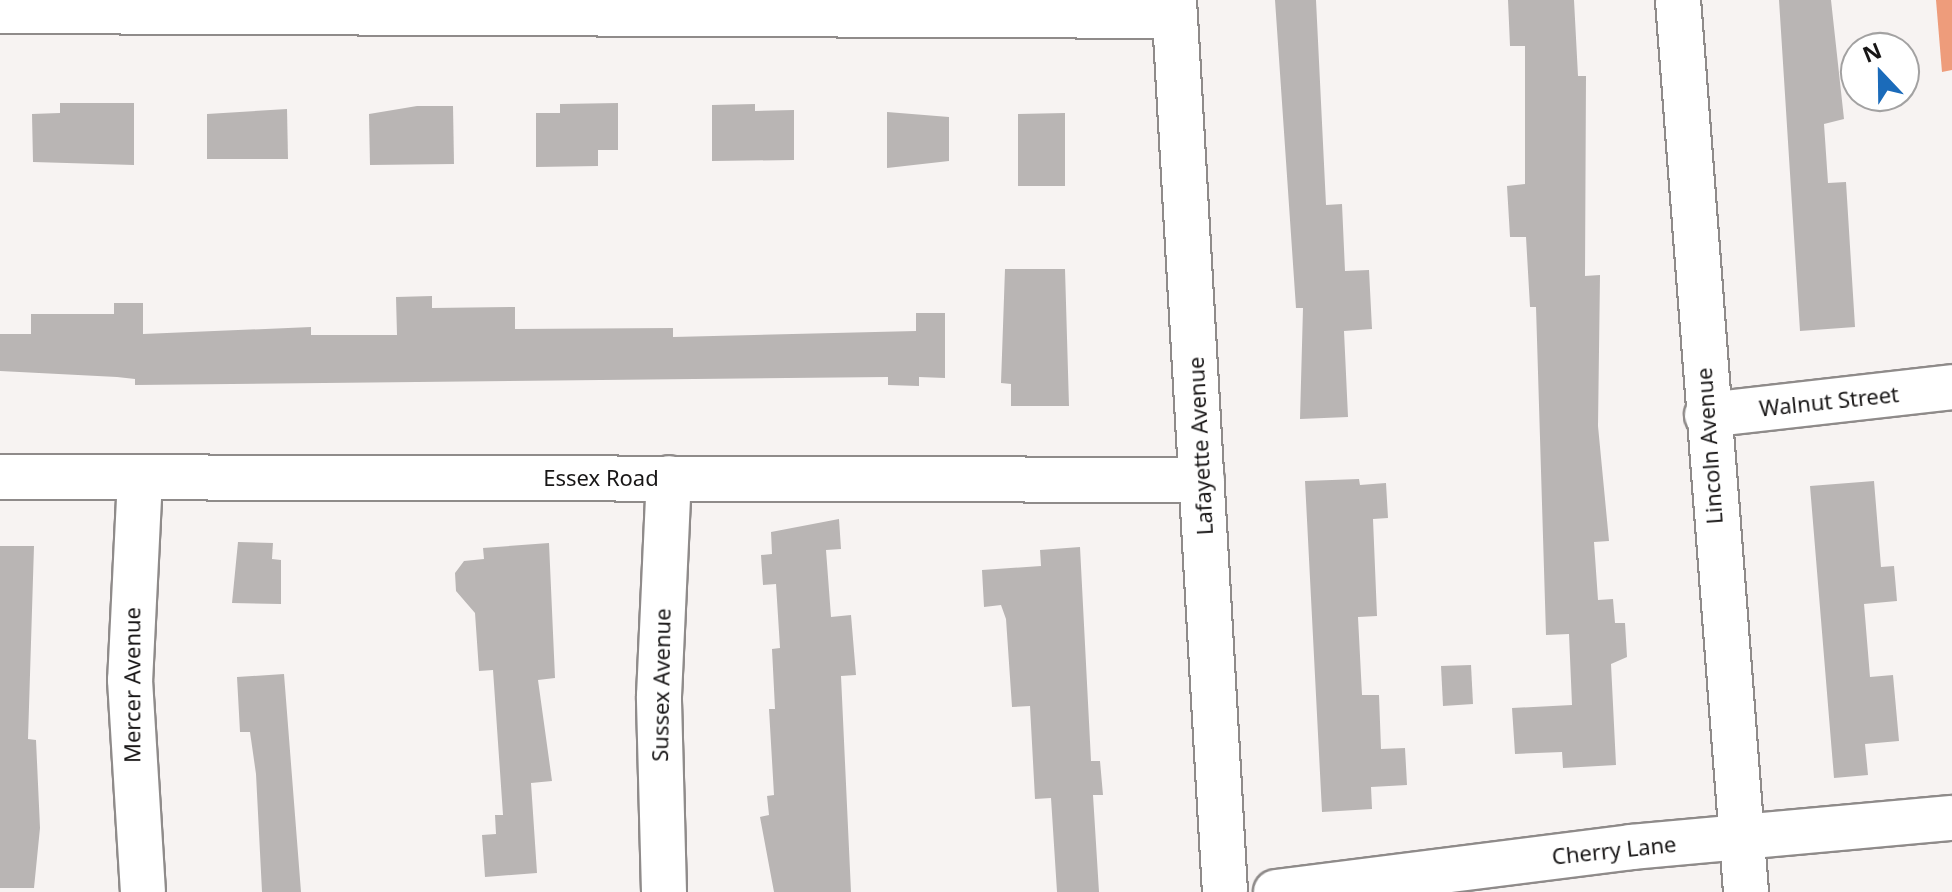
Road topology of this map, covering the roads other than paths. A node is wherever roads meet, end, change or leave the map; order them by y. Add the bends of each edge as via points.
1 (1678, 0) edge
2 (1174, 8) edge
3 (0, 11) edge
4 (1952, 387) edge
5 (1707, 415) junction
6 (0, 477) edge
7 (140, 478) junction
8 (669, 478) junction
9 (1202, 480) junction
10 (1952, 818) edge
11 (1740, 838) junction
12 (143, 892) edge
13 (664, 892) edge
14 (1225, 892) edge
15 (1276, 892) edge
16 (1746, 892) edge

1 - 5 street, Lincoln Avenue
2 - 3 street
2 - 9 street, Lafayette Avenue
4 - 5 street, Walnut Street
5 - 11 street, Lincoln Avenue
6 - 7 street, Essex Road
7 - 8 street, Essex Road
7 - 12 street, Mercer Avenue via 130,680
8 - 9 street, Essex Road
8 - 13 street, Sussex Avenue via 659,696
9 - 14 street, Lafayette Avenue
10 - 11 street, Cherry Lane
11 - 15 street, Cherry Lane
11 - 16 street, Lincoln Avenue

